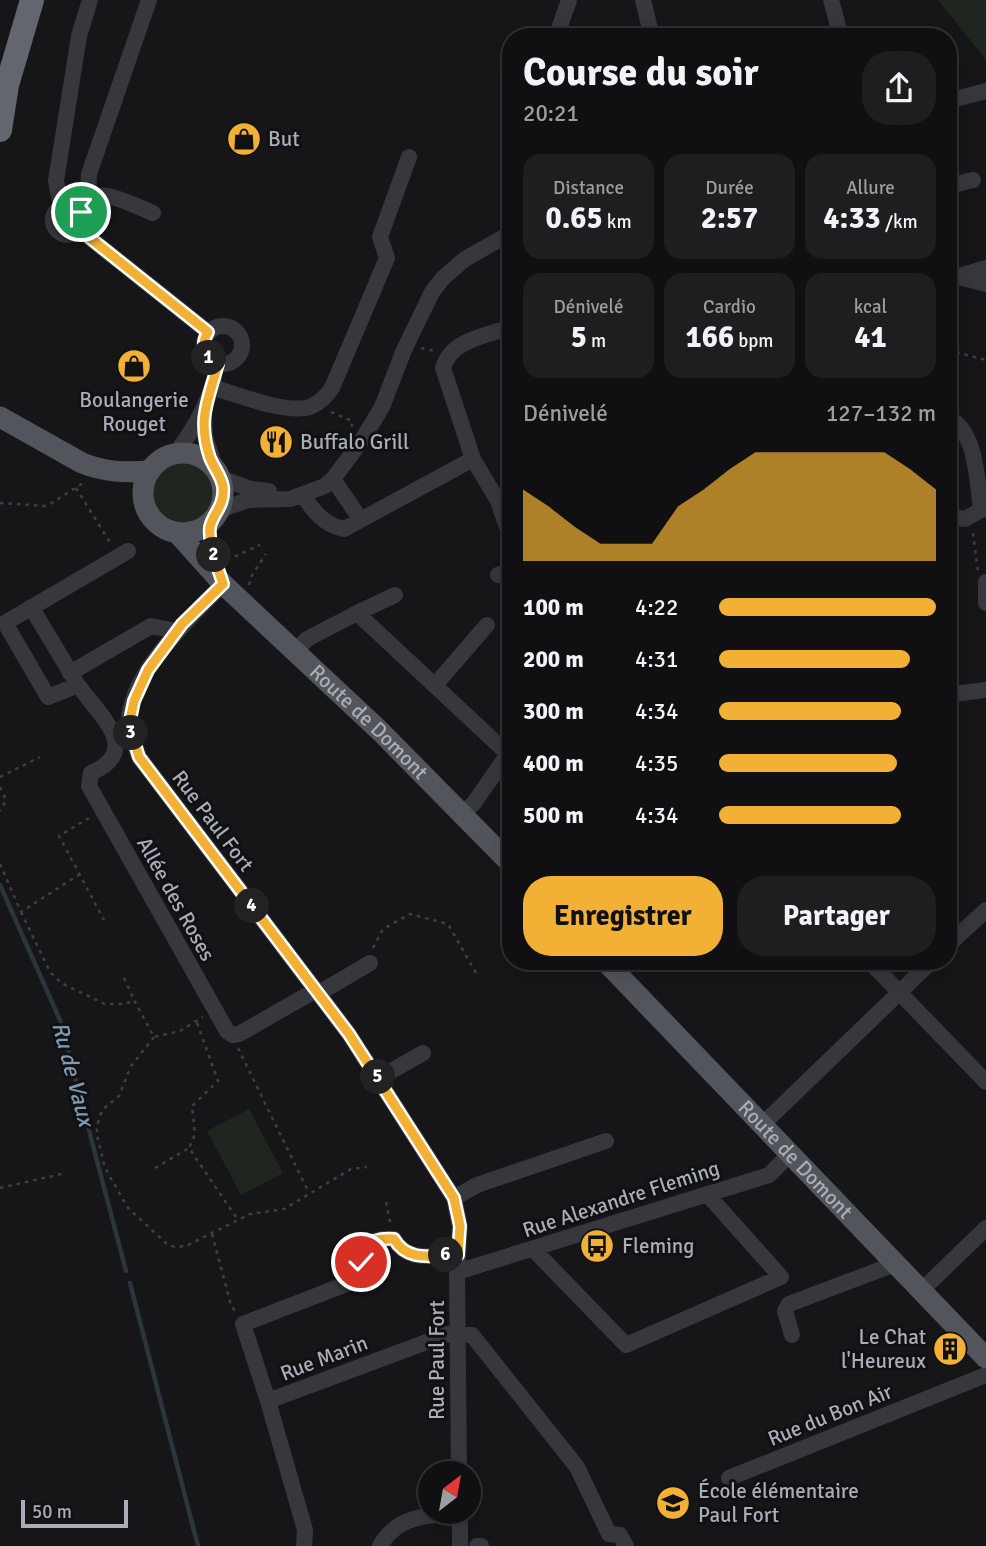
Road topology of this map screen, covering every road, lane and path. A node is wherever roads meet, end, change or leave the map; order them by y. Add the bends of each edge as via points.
1 (18, 0) edge
2 (32, 0) edge
3 (90, 0) edge
4 (149, 0) edge
5 (569, 0) edge
6 (643, 0) edge
7 (831, 0) edge
8 (559, 28) edge
9 (650, 28) edge
10 (839, 28) edge
11 (0, 47) edge
12 (986, 91) edge
13 (957, 98) edge
14 (0, 130) edge
15 (409, 157) dead end
16 (973, 180) dead end
17 (957, 184) edge
18 (76, 204) junction
19 (153, 213) dead end
20 (80, 230) junction
21 (502, 238) edge
22 (986, 268) edge
23 (957, 274) edge
24 (957, 276) edge
25 (986, 284) edge
26 (502, 330) edge
27 (208, 332) junction
28 (404, 350) junction
29 (957, 352) edge
30 (447, 355) junction
31 (986, 360) edge
32 (218, 364) junction
33 (212, 387) junction
34 (311, 407) junction
35 (204, 410) junction
36 (0, 418) edge
37 (352, 421) dead end
38 (957, 424) edge
39 (0, 433) edge
40 (175, 454) junction
41 (473, 459) junction
42 (150, 471) junction
43 (218, 474) junction
44 (333, 479) junction
45 (82, 484) junction
46 (303, 494) junction
47 (502, 495) edge
48 (143, 501) junction
49 (0, 503) edge
50 (215, 516) junction
51 (971, 516) junction
52 (957, 518) edge
53 (361, 520) junction
54 (178, 534) junction
55 (260, 545) dead end
56 (123, 554) joint
57 (266, 554) dead end
58 (220, 574) junction
59 (985, 582) edge
60 (395, 594) dead end
61 (986, 603) edge
62 (31, 607) junction
63 (247, 607) junction
64 (357, 613) junction
65 (486, 625) dead end
66 (176, 631) junction
67 (295, 652) junction
68 (74, 679) junction
69 (435, 685) junction
70 (986, 690) edge
71 (957, 694) edge
72 (502, 748) edge
73 (40, 757) dead end
74 (502, 763) edge
75 (0, 777) edge
76 (0, 788) edge
77 (102, 810) junction
78 (0, 811) edge
79 (462, 814) junction
80 (502, 855) edge
81 (0, 864) edge
82 (81, 874) junction
83 (986, 910) edge
84 (21, 912) junction
85 (104, 920) dead end
86 (957, 937) edge
87 (370, 958) joint
88 (614, 970) edge
89 (878, 970) edge
90 (922, 970) edge
91 (476, 973) dead end
92 (124, 978) dead end
93 (318, 991) junction
94 (899, 992) junction
95 (134, 1000) junction
96 (214, 1009) junction
97 (196, 1022) junction
98 (233, 1035) junction
99 (154, 1037) junction
100 (423, 1053) dead end
101 (379, 1078) junction
102 (986, 1082) edge
103 (763, 1124) junction
104 (606, 1141) dead end
105 (189, 1148) junction
106 (790, 1154) junction
107 (367, 1167) dead end
108 (155, 1168) dead end
109 (66, 1173) dead end
110 (481, 1178) dead end
111 (0, 1188) edge
112 (309, 1193) junction
113 (707, 1194) junction
114 (452, 1195) junction
115 (386, 1202) dead end
116 (238, 1220) junction
117 (986, 1228) edge
118 (212, 1234) junction
119 (394, 1239) junction
120 (533, 1249) junction
121 (458, 1255) junction
122 (895, 1264) junction
123 (457, 1272) junction
124 (921, 1291) junction
125 (245, 1330) junction
126 (457, 1334) junction
127 (792, 1335) dead end
128 (986, 1358) edge
129 (986, 1376) edge
130 (268, 1401) junction
131 (459, 1461) edge
132 (729, 1478) dead end
133 (418, 1516) edge
134 (460, 1524) edge
135 (623, 1540) edge
136 (304, 1546) edge
137 (380, 1546) edge
138 (460, 1546) edge

1 - 11 highway
2 - 14 highway via 7,85
3 - 18 street via 79,36 57,181
4 - 18 street
5 - 8 street
6 - 9 street
7 - 10 street
12 - 13 street
15 - 34 street via 380,237 387,258 332,388
16 - 17 street
18 - 19 street via 99,194
18 - 20 street via 83,216
18 - 20 street via 54,216 57,231 71,235
20 - 27 street
21 - 28 street via 464,259 443,278
22 - 23 street
24 - 25 street
26 - 30 street via 462,344
27 - 32 street via 205,354
27 - 32 street via 229,327 242,340 238,357
28 - 30 path via 426,348
28 - 44 street via 382,407
29 - 31 path
30 - 41 street via 443,368
32 - 33 street
33 - 34 street via 291,409
33 - 35 street
34 - 37 path
35 - 40 street
35 - 43 street via 205,437
36 - 42 main road via 96,468
38 - 51 street via 970,441 981,509
39 - 45 main road via 70,472
40 - 42 main road
40 - 43 main road via 194,454
41 - 47 street
41 - 53 street
42 - 48 main road
43 - 46 street via 251,489
43 - 50 main road via 223,503
44 - 46 street
44 - 53 street
45 - 48 main road via 121,486
45 - 49 path via 47,506
45 - 56 path
46 - 50 street via 290,499 248,500
46 - 53 street via 310,508 333,527 344,529
48 - 54 main road via 151,518
50 - 54 main road via 191,533
50 - 58 main road via 210,537
51 - 52 street
51 - 59 path via 978,574
54 - 58 main road, Route de Domont
55 - 58 path
56 - 62 street
57 - 63 path via 252,575 252,600
58 - 63 main road, Route de Domont
58 - 66 street, Rue Paul Fort
59 - 61 street
60 - 64 street
62 - 68 street, Allée des Roses
62 - 68 street via 5,623 48,697
63 - 67 main road, Route de Domont
64 - 67 street via 307,639
64 - 69 street
65 - 69 street
66 - 68 street via 151,626
66 - 93 street, Rue Paul Fort via 148,670 134,701 129,725 139,757
67 - 79 main road, Route de Domont
68 - 77 street, Allée des Roses via 116,741 116,755 91,773 89,786
69 - 72 street
70 - 71 street
73 - 75 path
74 - 79 street
76 - 78 path via 6,800
77 - 82 path via 59,835
77 - 96 street, Allée des Roses
79 - 80 main road, Route de Domont
81 - 84 path
82 - 84 path
82 - 85 path
83 - 86 street
84 - 95 path via 50,972 61,983 105,1004
87 - 91 path via 383,929 410,914 448,925
87 - 93 street
88 - 103 main road, Route de Domont
89 - 94 street
90 - 94 street
92 - 95 path
93 - 98 street
93 - 101 street, Rue Paul Fort
94 - 102 street
94 - 103 street
95 - 99 path
96 - 97 path
96 - 98 street, Allée des Roses
97 - 99 path
97 - 105 path via 218,1081 192,1106 195,1134
98 - 112 path
99 - 118 path via 131,1066 119,1096 99,1116 97,1136 105,1168 128,1208 167,1244 186,1246
100 - 101 street
101 - 114 street, Rue Paul Fort
103 - 106 main road, Route de Domont
104 - 114 street
105 - 108 path
105 - 116 path
106 - 113 street, Rue Alexandre Fleming via 769,1175
106 - 122 main road, Route de Domont
107 - 112 path via 351,1169
109 - 111 path
110 - 114 street
112 - 116 path via 284,1209 258,1211
113 - 120 street, Rue Alexandre Fleming
113 - 120 street via 781,1277 626,1345
114 - 121 street, Rue Paul Fort via 460,1226
115 - 119 path
116 - 118 path
117 - 124 street
118 - 125 path via 231,1305
119 - 121 street via 411,1255
119 - 125 street via 368,1243 359,1251 362,1278
120 - 123 street, Rue Alexandre Fleming
121 - 123 street, Rue Paul Fort
122 - 124 main road, Route de Domont
122 - 127 street via 789,1304 785,1311
123 - 126 street, Rue Paul Fort
124 - 128 main road, Route de Domont
125 - 130 street
126 - 130 street, Rue Marin
126 - 131 street, Rue Paul Fort
126 - 135 street via 472,1335 577,1467 609,1534
129 - 132 street, Rue du Bon Air
130 - 136 street, Rue Marin via 305,1530
133 - 137 street via 393,1530
134 - 138 street

